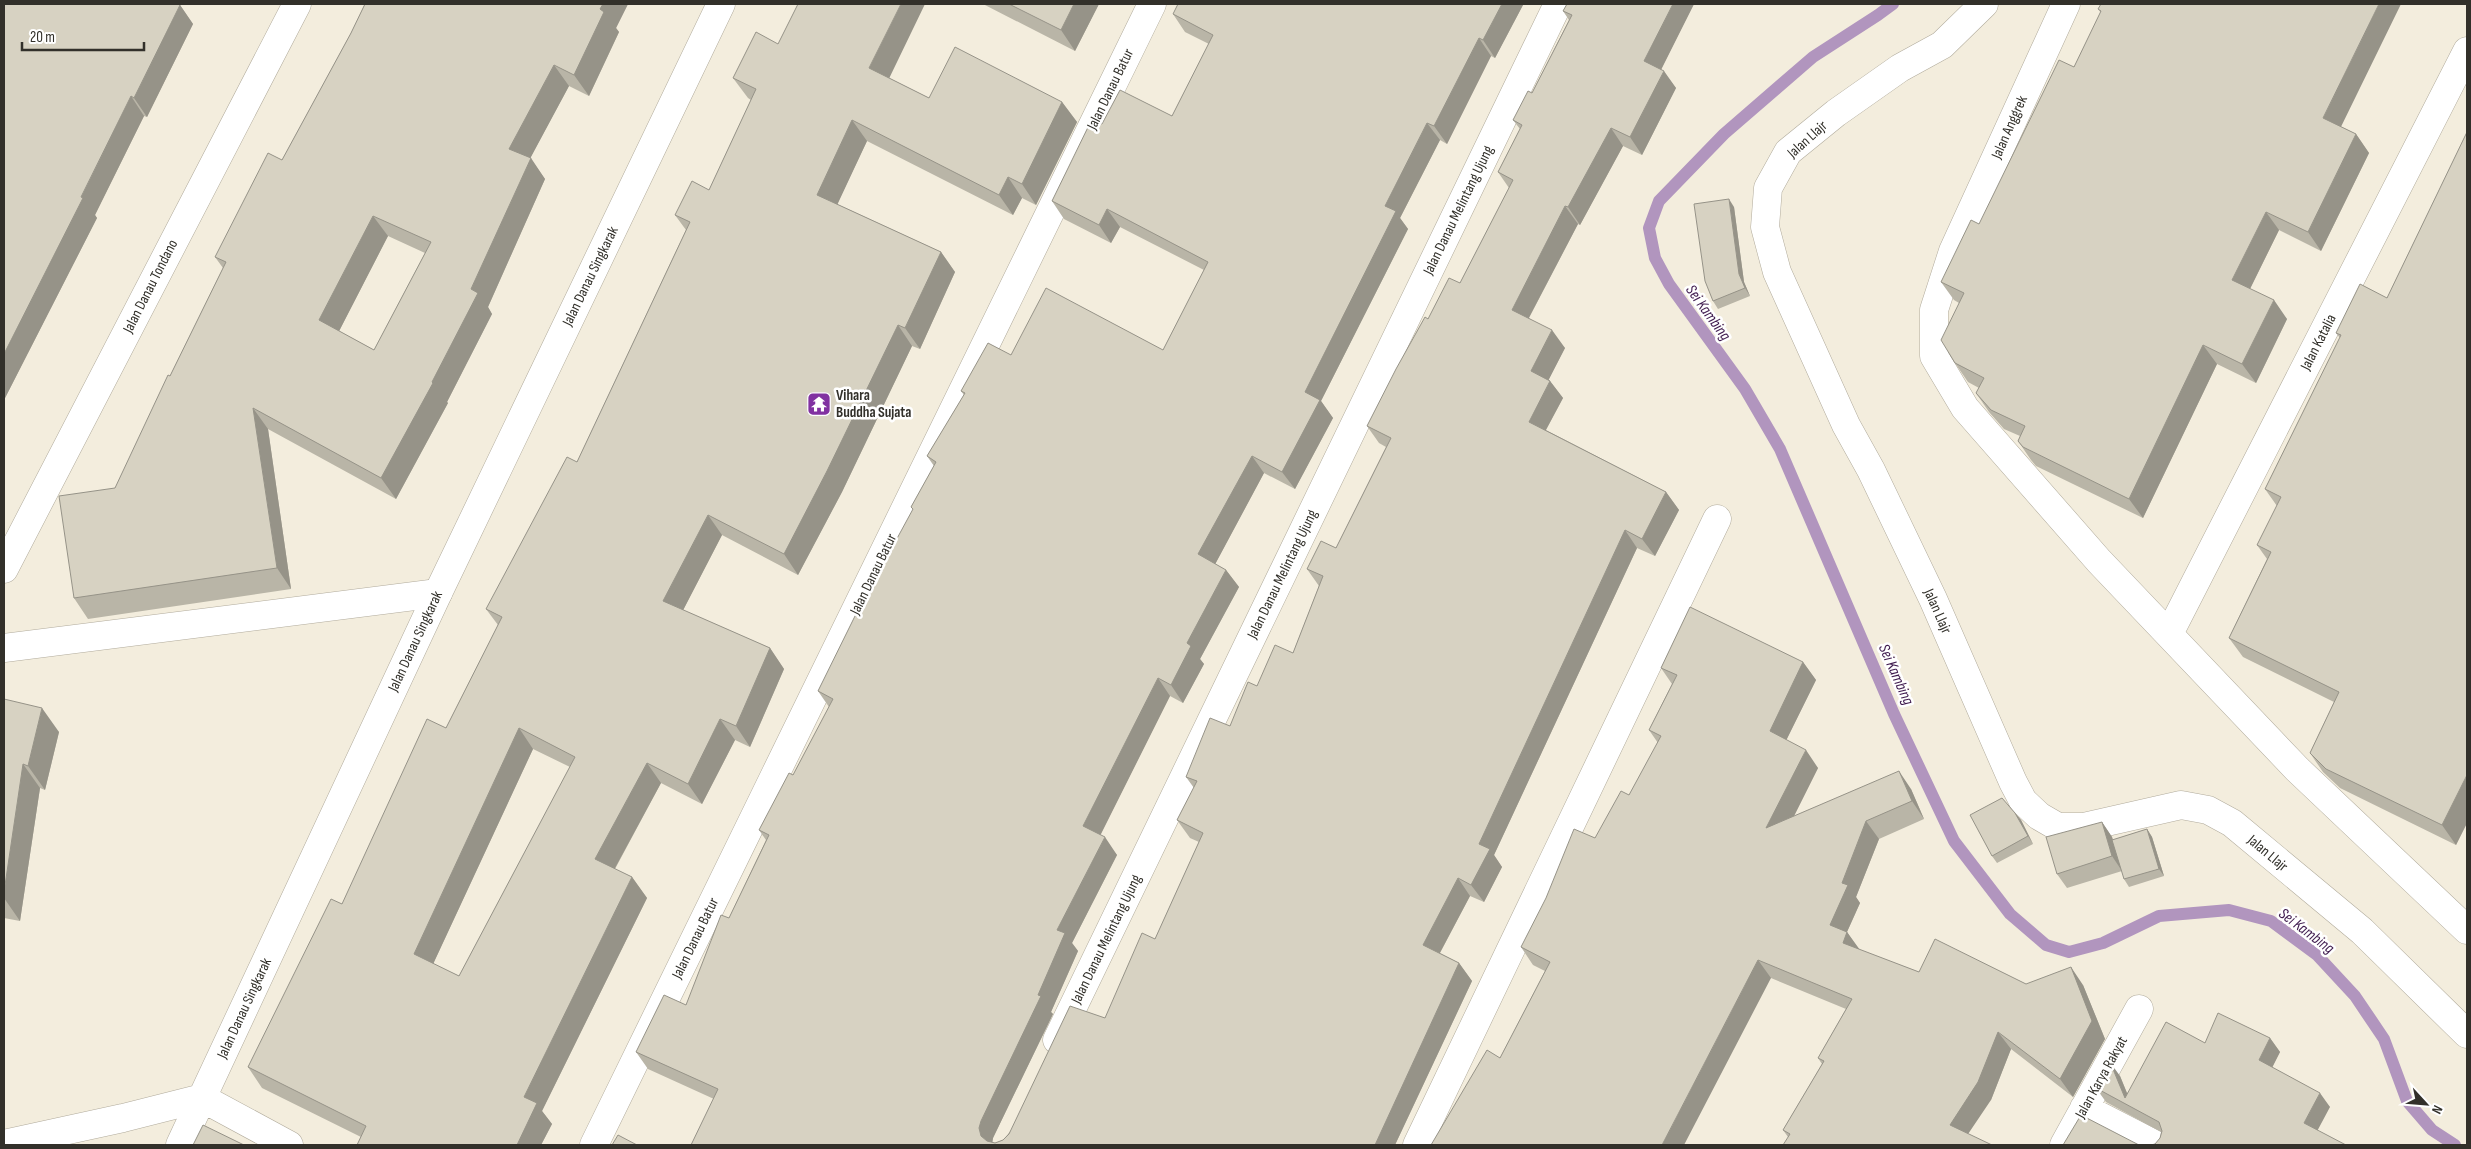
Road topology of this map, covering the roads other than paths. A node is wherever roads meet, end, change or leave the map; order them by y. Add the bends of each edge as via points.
1 (297, 4) edge
2 (721, 4) edge
3 (1152, 4) edge
4 (1558, 4) edge
5 (1984, 4) edge
6 (2066, 4) edge
7 (2467, 51) edge
8 (1717, 520) dead end
9 (4, 569) edge
10 (438, 593) junction
11 (2169, 634) junction
12 (4, 648) edge
13 (2467, 930) edge
14 (2139, 1009) dead end
15 (2467, 1034) edge
16 (1046, 1064) edge
17 (202, 1098) junction
18 (2084, 1108) junction
19 (4, 1144) edge
20 (180, 1145) edge
21 (289, 1145) edge
22 (594, 1145) edge
23 (1417, 1145) edge
24 (2064, 1145) edge
25 (2156, 1145) edge

1 - 9 street, Jalan Danau Tondano
2 - 10 street, Jalan Danau Singkarak
3 - 22 street, Jalan Danau Batur
4 - 16 street, Jalan Danau Melintang Ujung
5 - 15 street, Jalan Llajr via 1942,46 1900,68 1788,152 1768,188 1765,227 1777,272 1846,425 1872,470 1933,599 2013,782 2023,801 2058,827 2084,828 2181,805 2208,810 2232,823 2362,931
6 - 11 street, Jalan Anggrek via 1953,251 1934,310 1934,356 1966,408 1984,430 2098,561
7 - 11 street, Jalan Katalia
8 - 23 street
10 - 12 street
10 - 17 street, Jalan Danau Singkarak
11 - 13 street, Jalan Anggrek via 2297,769
14 - 18 street, Jalan Karya Rakyat
17 - 19 street
17 - 20 street, Jalan Danau Singkarak
17 - 21 street
18 - 24 street, Jalan Karya Rakyat
18 - 25 street

